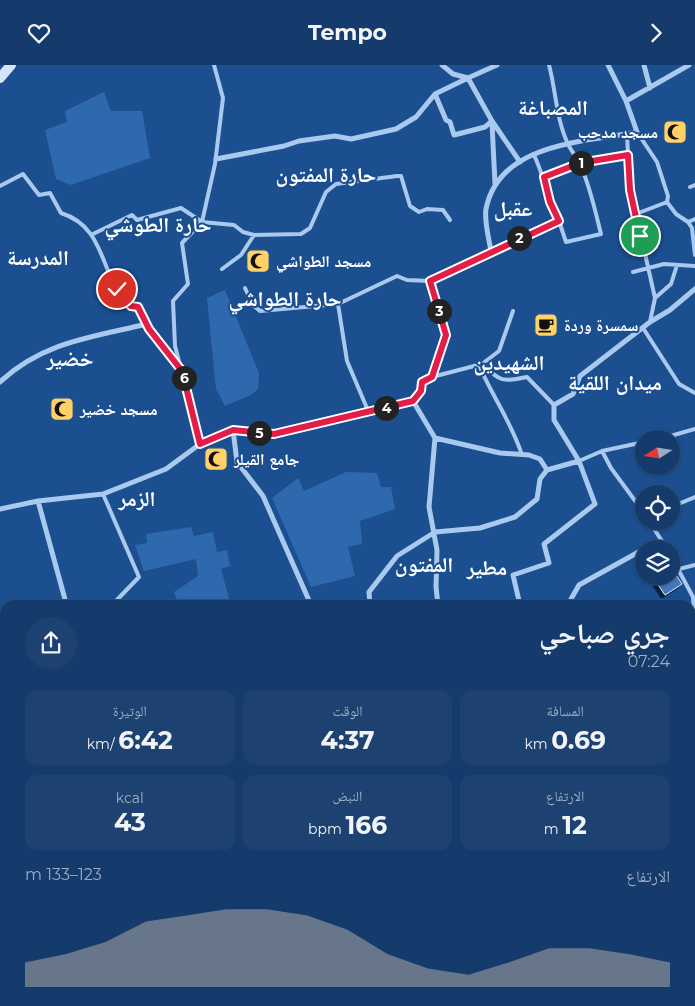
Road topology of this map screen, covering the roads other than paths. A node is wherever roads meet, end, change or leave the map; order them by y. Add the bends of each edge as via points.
1 (11, 65) edge
2 (214, 65) edge
3 (442, 65) edge
4 (497, 65) edge
5 (549, 65) edge
6 (608, 65) edge
7 (644, 65) edge
8 (689, 65) edge
9 (0, 78) edge
10 (468, 78) junction
11 (650, 87) junction
12 (435, 94) junction
13 (626, 101) junction
14 (492, 121) junction
15 (637, 132) junction
16 (627, 134) junction
17 (567, 143) junction
18 (534, 155) junction
19 (628, 155) junction
20 (216, 159) junction
21 (520, 162) junction
22 (580, 163) junction
23 (544, 177) junction
24 (495, 185) junction
25 (0, 186) edge
26 (667, 202) junction
27 (636, 214) junction
28 (695, 219) edge
29 (450, 220) dead end
30 (559, 221) junction
31 (202, 222) junction
32 (688, 222) junction
33 (93, 234) junction
34 (254, 235) junction
35 (490, 251) junction
36 (695, 255) edge
37 (677, 265) junction
38 (695, 266) edge
39 (648, 268) junction
40 (222, 269) dead end
41 (633, 272) dead end
42 (430, 281) junction
43 (244, 288) dead end
44 (695, 289) edge
45 (655, 298) junction
46 (338, 304) junction
47 (513, 311) dead end
48 (650, 322) junction
49 (147, 324) junction
50 (643, 328) junction
51 (480, 365) junction
52 (182, 371) junction
53 (432, 377) junction
54 (0, 382) edge
55 (695, 393) edge
56 (413, 401) junction
57 (554, 405) junction
58 (369, 413) junction
59 (695, 429) edge
60 (233, 430) junction
61 (680, 433) edge
62 (435, 438) junction
63 (200, 444) junction
64 (635, 444) edge
65 (602, 451) junction
66 (522, 455) junction
67 (579, 461) junction
68 (547, 470) junction
69 (103, 493) junction
70 (695, 497) edge
71 (38, 501) junction
72 (635, 501) edge
73 (680, 503) edge
74 (0, 509) edge
75 (435, 532) junction
76 (635, 554) edge
77 (695, 565) edge
78 (680, 569) edge
79 (680, 571) edge
80 (65, 600) edge
81 (117, 600) edge
82 (309, 600) edge
83 (370, 600) edge
84 (438, 600) edge
85 (519, 600) edge
86 (571, 600) edge
87 (693, 600) edge

1 - 9 street
2 - 20 lane via 223,98
3 - 10 street via 453,74
4 - 10 street
5 - 17 lane
6 - 13 street
7 - 11 street
8 - 11 street
10 - 12 street
10 - 14 street
11 - 13 street
12 - 14 street via 454,135 485,127
12 - 20 street via 416,117 396,129 352,139 335,136 298,141
13 - 15 street
14 - 21 street
14 - 24 street
15 - 16 street
15 - 26 lane via 657,162
16 - 17 street
16 - 19 lane
17 - 18 street
17 - 22 lane
18 - 21 street
18 - 23 lane
19 - 22 lane
19 - 27 lane via 630,190
20 - 31 lane
21 - 24 street via 508,169
22 - 23 lane
22 - 30 lane via 601,234 566,242
23 - 30 lane
24 - 35 street via 486,210
25 - 33 lane via 23,174 39,195 50,193 61,213 72,217
26 - 27 lane
26 - 32 lane
27 - 39 lane
28 - 32 lane
29 - 34 lane via 443,210 419,212 410,206 404,183 398,176 336,184 326,192 310,228 301,234
30 - 35 lane
31 - 33 lane via 181,208 137,220 132,215
31 - 34 lane via 234,225
31 - 52 lane via 182,243 188,284 173,301 175,345
32 - 36 lane via 692,228
33 - 49 lane via 117,289 131,306 138,307
34 - 40 lane via 241,255
35 - 42 lane
37 - 38 lane
37 - 39 lane
37 - 45 lane via 671,284
39 - 41 lane
39 - 45 lane
42 - 46 lane via 397,276
42 - 53 lane via 446,335
43 - 46 lane via 252,305 260,311
44 - 48 street
45 - 48 lane
46 - 58 lane via 347,361
47 - 51 lane via 499,351
48 - 50 street
49 - 52 lane
49 - 54 street via 44,351 13,369
50 - 55 lane via 679,384
50 - 57 street via 580,376 573,394
51 - 53 lane
51 - 57 lane via 505,382 528,377
51 - 66 lane via 489,389 514,431
52 - 63 lane
53 - 56 lane via 422,382 421,391
56 - 58 street
56 - 62 street
57 - 67 street via 554,420
58 - 60 street via 274,434
59 - 61 lane
60 - 63 street
60 - 82 street via 237,462 263,496
62 - 66 street
62 - 75 street via 429,507
63 - 69 street via 166,469
64 - 65 lane
65 - 67 lane
65 - 72 lane
66 - 68 street via 540,459
67 - 68 street
67 - 85 street via 595,504 544,544 549,563 514,575
68 - 75 street via 540,479 536,499 515,517 480,528
69 - 71 street
69 - 81 lane via 140,577
70 - 73 lane
71 - 74 street
71 - 80 street
75 - 83 street via 397,557 369,592
75 - 84 street
76 - 86 street via 579,585
77 - 78 lane
79 - 87 lane

